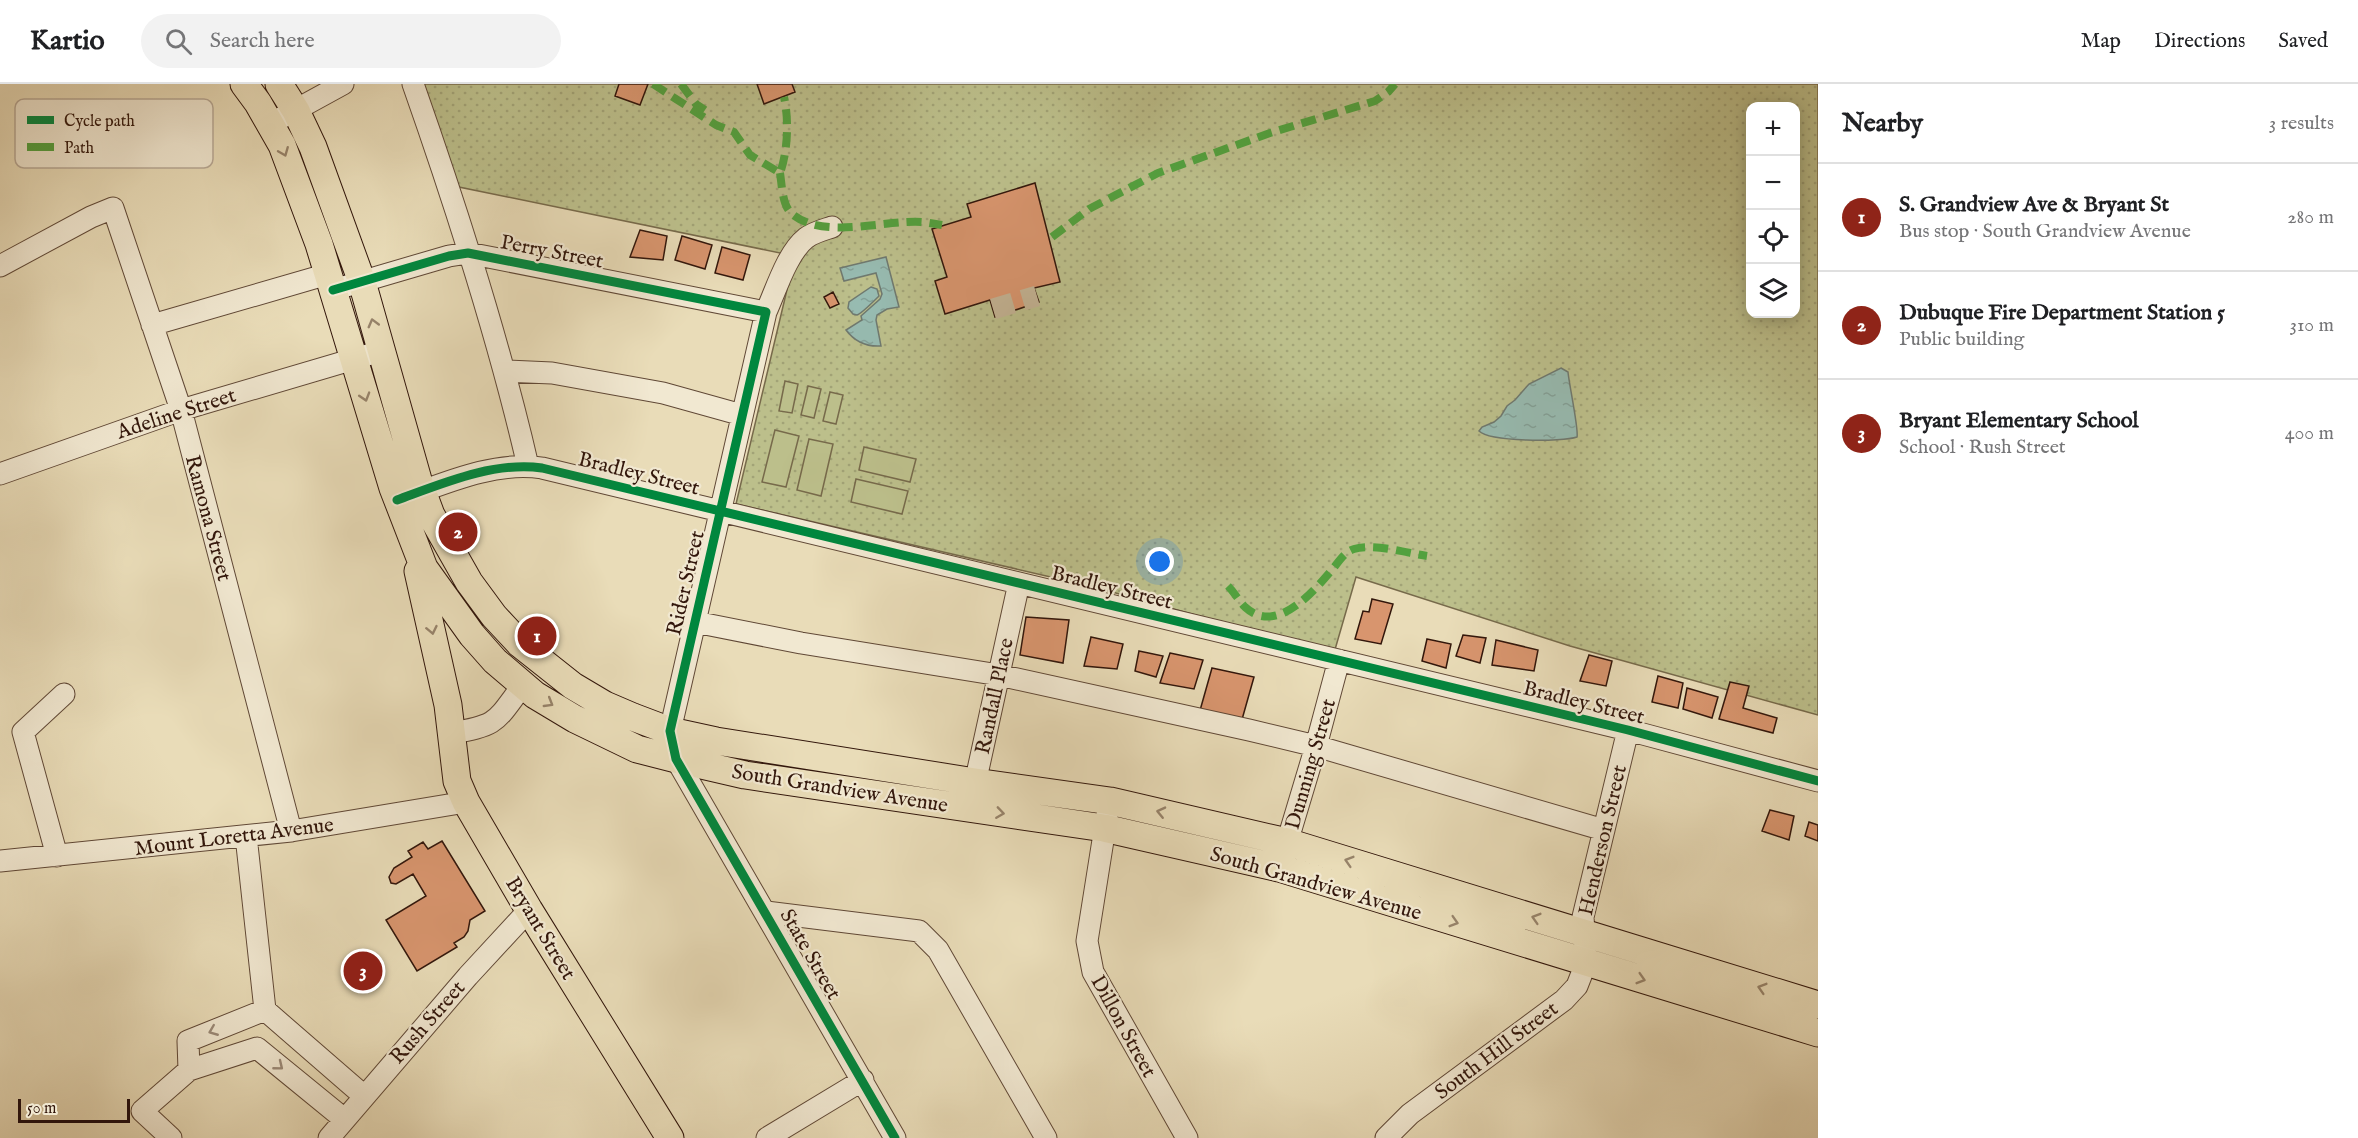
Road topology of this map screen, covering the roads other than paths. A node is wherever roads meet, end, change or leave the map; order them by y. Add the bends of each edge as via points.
1 (244, 84) edge
2 (279, 84) edge
3 (343, 84) edge
4 (413, 84) edge
5 (296, 111) junction
6 (270, 124) junction
7 (832, 227) dead end
8 (468, 253) junction
9 (0, 266) edge
10 (330, 282) junction
11 (362, 282) junction
12 (766, 312) junction
13 (152, 325) junction
14 (381, 351) junction
15 (353, 358) junction
16 (506, 372) junction
17 (181, 410) junction
18 (742, 416) junction
19 (528, 466) junction
20 (0, 474) edge
21 (422, 491) junction
22 (397, 500) junction
23 (721, 511) junction
24 (409, 532) junction
25 (454, 556) junction
26 (1019, 583) junction
27 (455, 613) junction
28 (695, 622) junction
29 (488, 653) junction
30 (1339, 660) junction
31 (451, 665) junction
32 (999, 675) junction
33 (523, 685) junction
34 (64, 694) dead end
35 (448, 705) junction
36 (670, 730) junction
37 (1628, 730) junction
38 (452, 733) junction
39 (1316, 746) junction
40 (676, 759) junction
41 (1818, 781) edge
42 (975, 782) junction
43 (693, 788) joint
44 (1110, 801) junction
45 (466, 802) junction
46 (969, 809) junction
47 (1104, 828) junction
48 (1604, 830) junction
49 (291, 831) junction
50 (246, 836) junction
51 (1287, 842) junction
52 (57, 856) junction
53 (0, 861) edge
54 (1279, 868) junction
55 (529, 910) junction
56 (766, 912) junction
57 (1584, 948) junction
58 (1818, 1005) edge
59 (265, 1010) junction
60 (243, 1019) junction
61 (1818, 1033) edge
62 (257, 1047) junction
63 (189, 1070) junction
64 (863, 1080) junction
65 (364, 1096) junction
66 (345, 1119) junction
67 (171, 1138) edge
68 (329, 1138) edge
69 (670, 1138) edge
70 (767, 1138) edge
71 (896, 1138) edge
72 (1046, 1138) edge
73 (1187, 1138) edge
74 (1386, 1138) edge

1 - 6 main road, South Grandview Avenue
2 - 5 main road, South Grandview Avenue
3 - 5 street
4 - 8 street
5 - 6 street
5 - 11 main road, South Grandview Avenue
6 -> 10 main road, South Grandview Avenue via 282,145
7 - 12 street, Rider Street via 799,244
8 - 11 street, Perry Street
8 - 12 street, Perry Street
8 - 16 street
9 - 13 street, Ramona Street via 112,208
10 - 11 street, Perry Street
10 - 13 street, Perry Street
10 - 15 main road, South Grandview Avenue
14 -> 11 main road, South Grandview Avenue
12 - 18 street, Rider Street
13 - 17 street, Ramona Street
14 - 15 street, Adeline Street
14 - 21 main road, South Grandview Avenue
15 - 17 street, Adeline Street
15 -> 22 main road, South Grandview Avenue
16 - 18 street via 552,373 663,393
16 - 19 street
17 - 20 street, Adeline Street
17 - 49 street, Ramona Street
18 - 23 street, Rider Street
19 - 21 street, Bradley Street via 504,468
19 - 23 street, Bradley Street
21 - 22 street, Bradley Street
21 - 25 main road, South Grandview Avenue
22 - 24 main road, South Grandview Avenue
23 - 26 street, Bradley Street
23 - 28 street, Rider Street
24 - 27 main road, South Grandview Avenue via 424,568
24 -> 35 main road
25 - 27 main road via 458,572
25 - 36 main road, South Grandview Avenue via 494,616 543,663 605,705
26 - 30 street, Bradley Street
26 - 32 street, Randall Place
27 - 29 main road, South Grandview Avenue
27 - 31 main road
28 - 32 street
28 - 36 street, Rider Street
29 - 31 main road via 463,652
29 - 33 main road, South Grandview Avenue
30 - 37 street, Bradley Street
30 - 39 street, Dunning Street
31 - 35 main road
32 - 39 street
32 - 42 street, Randall Place
33 - 38 street via 496,721 479,729
33 -> 40 main road, South Grandview Avenue via 575,719 637,749
34 - 52 street via 23,732
35 - 38 main road, Bryant Street
36 - 40 street, Rider Street
36 - 42 main road, South Grandview Avenue via 716,741
37 - 41 street, Bradley Street
37 - 48 street, Henderson Street
38 - 45 main road, Bryant Street via 457,781
39 - 48 street
39 - 51 street, Dunning Street
40 - 43 street, Rider Street
40 - 46 main road, South Grandview Avenue via 745,774
42 - 44 main road, South Grandview Avenue
42 - 46 street, Randall Place
43 - 56 street, State Street
44 - 47 street, Dillon Street
51 -> 44 main road, South Grandview Avenue
45 - 49 street, Mount Loretta Avenue
45 - 55 main road, Bryant Street
46 -> 47 main road, South Grandview Avenue
47 - 54 main road, South Grandview Avenue
47 - 73 street, Dillon Street via 1087,941 1093,972
48 - 57 street, Henderson Street via 1583,917
49 - 50 street, Mount Loretta Avenue
50 - 52 street, Mount Loretta Avenue
50 - 59 street
51 - 54 street, Dunning Street
57 -> 51 main road, South Grandview Avenue
52 - 53 street, Mount Loretta Avenue
54 -> 57 main road, South Grandview Avenue
55 - 65 street, Rush Street
55 - 69 main road, Bryant Street
56 - 64 street, State Street
56 - 72 street via 919,931 938,950
58 -> 57 main road, South Grandview Avenue
57 -> 61 main road, South Grandview Avenue
57 - 74 street, South Hill Street via 1581,979 1572,993 1403,1120
59 - 60 street
59 - 65 street
60 - 62 street
60 -> 63 street via 188,1041
62 - 63 street
62 -> 66 street
63 - 67 street via 142,1111
64 - 70 street
64 - 71 street, State Street
65 - 66 street, Rush Street
66 - 68 street, Rush Street

